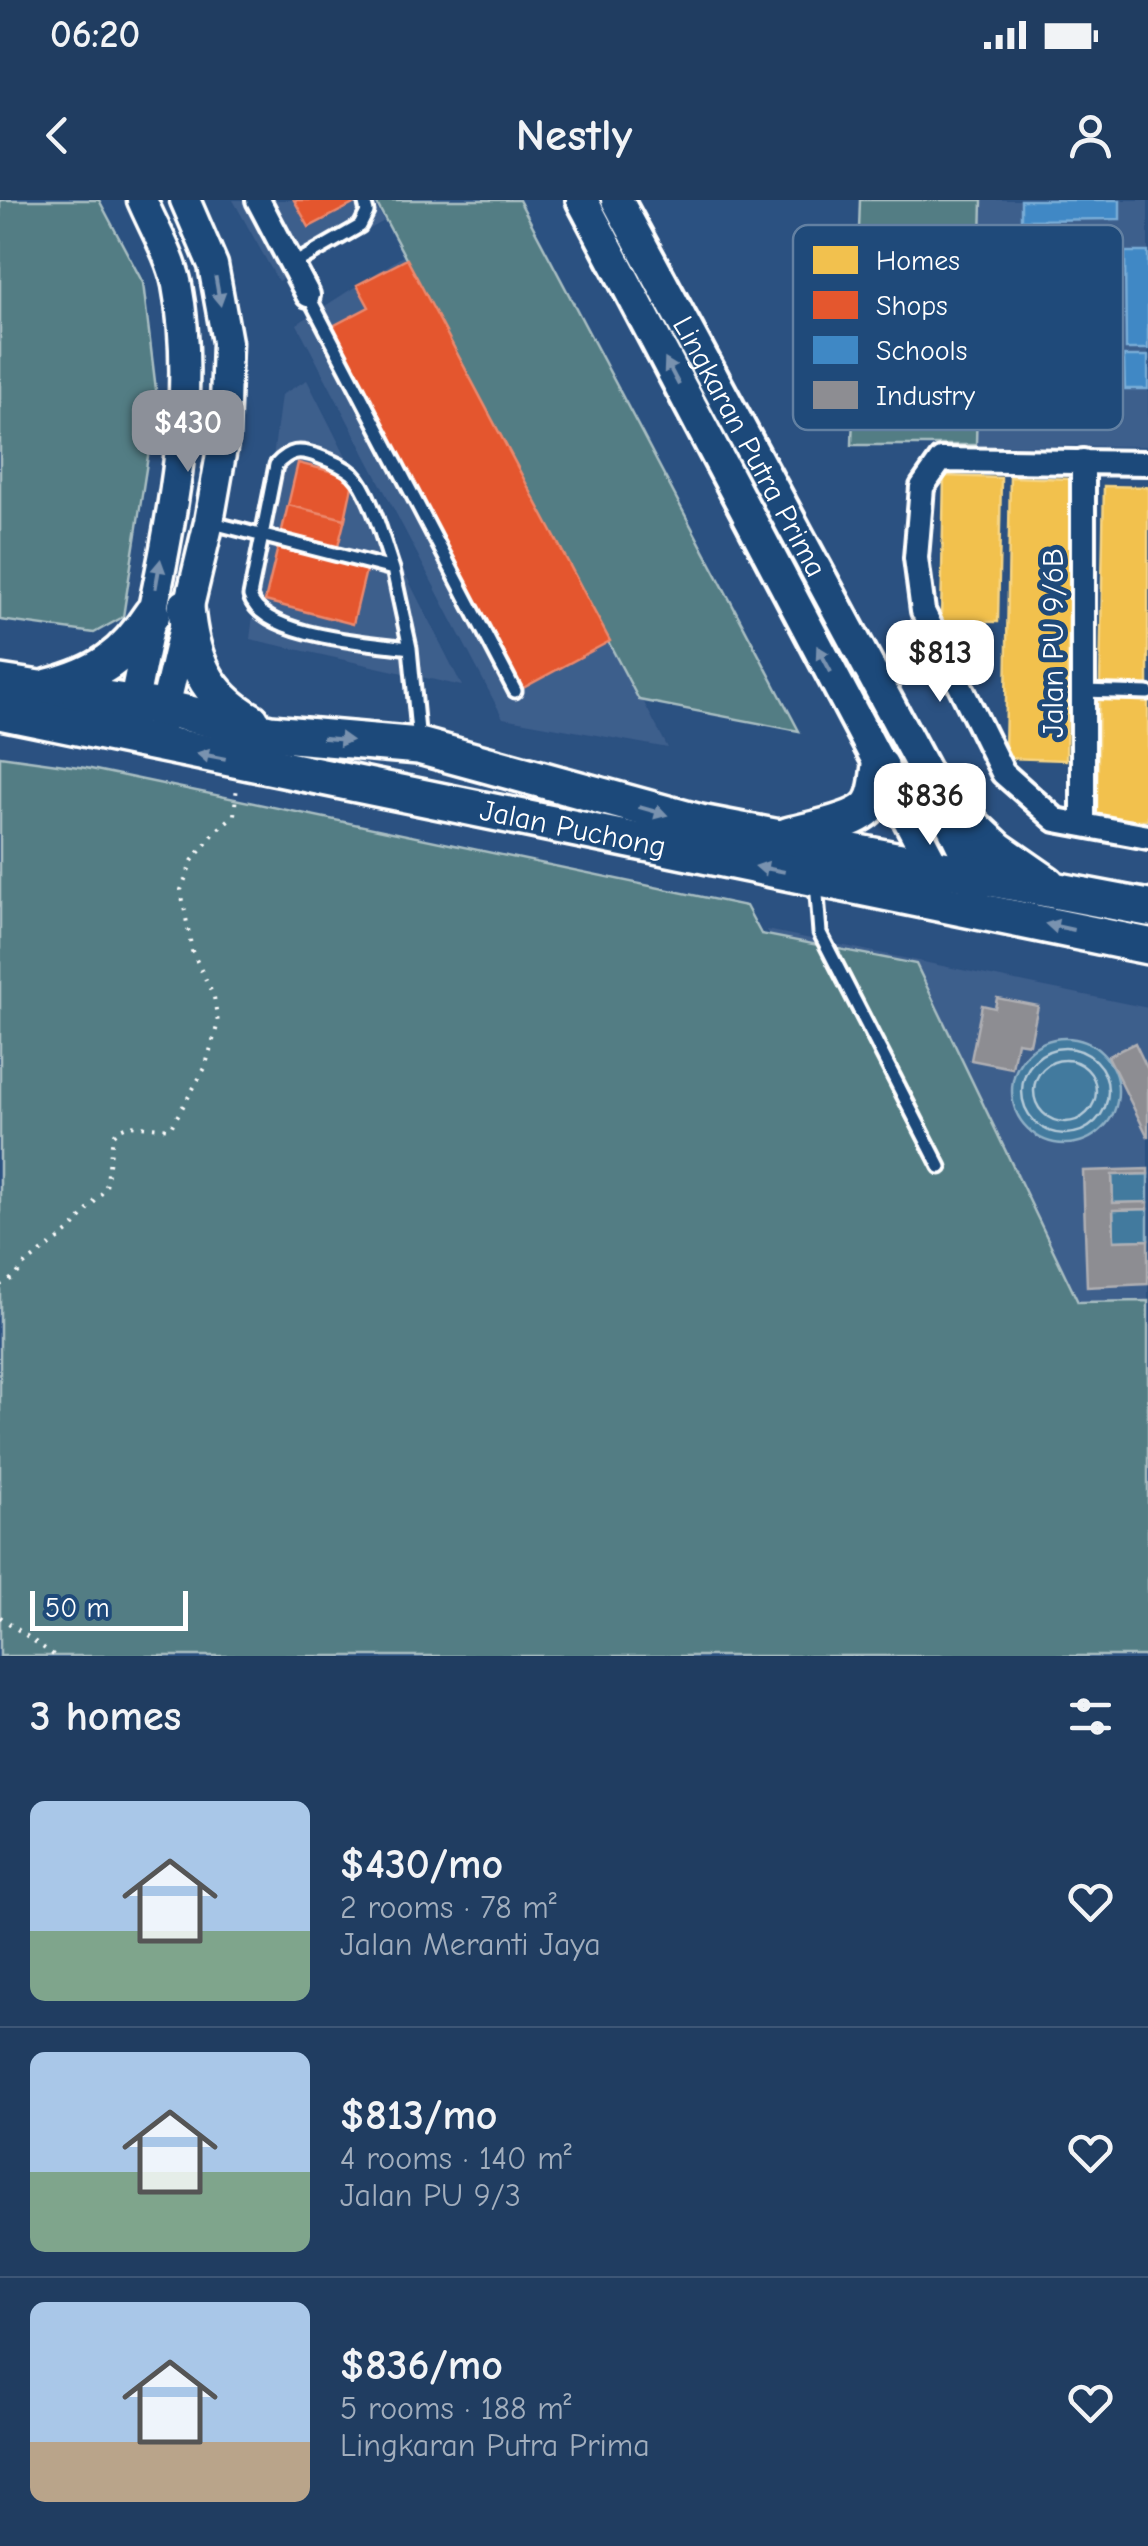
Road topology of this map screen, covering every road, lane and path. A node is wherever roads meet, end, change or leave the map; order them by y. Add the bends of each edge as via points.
1 (142, 200) edge
2 (185, 200) edge
3 (258, 200) edge
4 (364, 200) edge
5 (582, 200) edge
6 (618, 200) edge
7 (292, 265) junction
8 (308, 295) joint
9 (1083, 461) junction
10 (1148, 463) edge
11 (209, 522) junction
12 (262, 535) junction
13 (393, 569) junction
14 (186, 607) junction
15 (152, 614) junction
16 (410, 648) junction
17 (0, 683) edge
18 (38, 690) junction
19 (515, 691) dead end
20 (1083, 691) junction
21 (1148, 693) edge
22 (149, 705) junction
23 (0, 711) edge
24 (270, 733) junction
25 (142, 742) junction
26 (420, 746) junction
27 (238, 761) junction
28 (880, 766) junction
29 (936, 792) junction
30 (1083, 825) junction
31 (781, 838) junction
32 (1148, 838) edge
33 (816, 878) junction
34 (934, 886) junction
35 (1057, 890) junction
36 (974, 892) junction
37 (1148, 908) edge
38 (1148, 946) edge
39 (940, 1167) dead end
40 (0, 1285) edge
41 (0, 1617) edge
42 (55, 1656) edge

15 -> 1 street via 184,422 185,361 176,281
2 -> 11 street via 212,264 227,342 224,436
3 - 7 street
4 - 7 lane via 360,226
28 -> 5 main road, Lingkaran Putra Prima
6 - 29 main road, Lingkaran Putra Prima
7 - 8 street
8 - 19 lane
9 - 10 street
9 - 20 street, Jalan PU 9/6B
9 - 30 street via 941,460 922,488 916,558 923,611 1004,773 1056,820
11 - 12 lane
11 - 14 street
12 - 13 lane
12 - 13 lane via 276,464 300,450 354,474
12 - 16 lane via 250,596 268,618 339,639
13 - 16 lane
14 - 22 street
14 - 24 main road via 197,668 216,695
15 - 18 main road via 132,645 104,667
15 - 22 street
16 - 26 lane
17 - 18 main road, Jalan Puchong
18 - 22 main road, Jalan Puchong
20 - 21 lane
20 - 30 street, Jalan PU 9/6B
22 - 24 main road, Jalan Puchong
22 - 25 street
23 - 25 main road, Jalan Puchong
24 -> 26 main road, Jalan Puchong
27 -> 25 main road, Jalan Puchong
26 -> 31 main road, Jalan Puchong via 700,824
33 -> 27 main road, Jalan Puchong
27 - 40 path via 234,816 192,861 181,890 192,951 218,1022 205,1068 170,1129 130,1125 113,1136 106,1188 72,1230
28 - 31 main road via 868,808
28 - 34 main road, Lingkaran Putra Prima
29 - 35 main road via 998,850
29 - 36 main road, Lingkaran Putra Prima
30 - 32 street
31 - 34 main road, Jalan Puchong
33 - 34 main road, Jalan Puchong
33 - 39 lane via 820,934
34 - 36 main road, Jalan Puchong
35 - 36 main road, Jalan Puchong
35 - 37 main road, Jalan Puchong
38 -> 36 main road, Jalan Puchong
41 - 42 path

